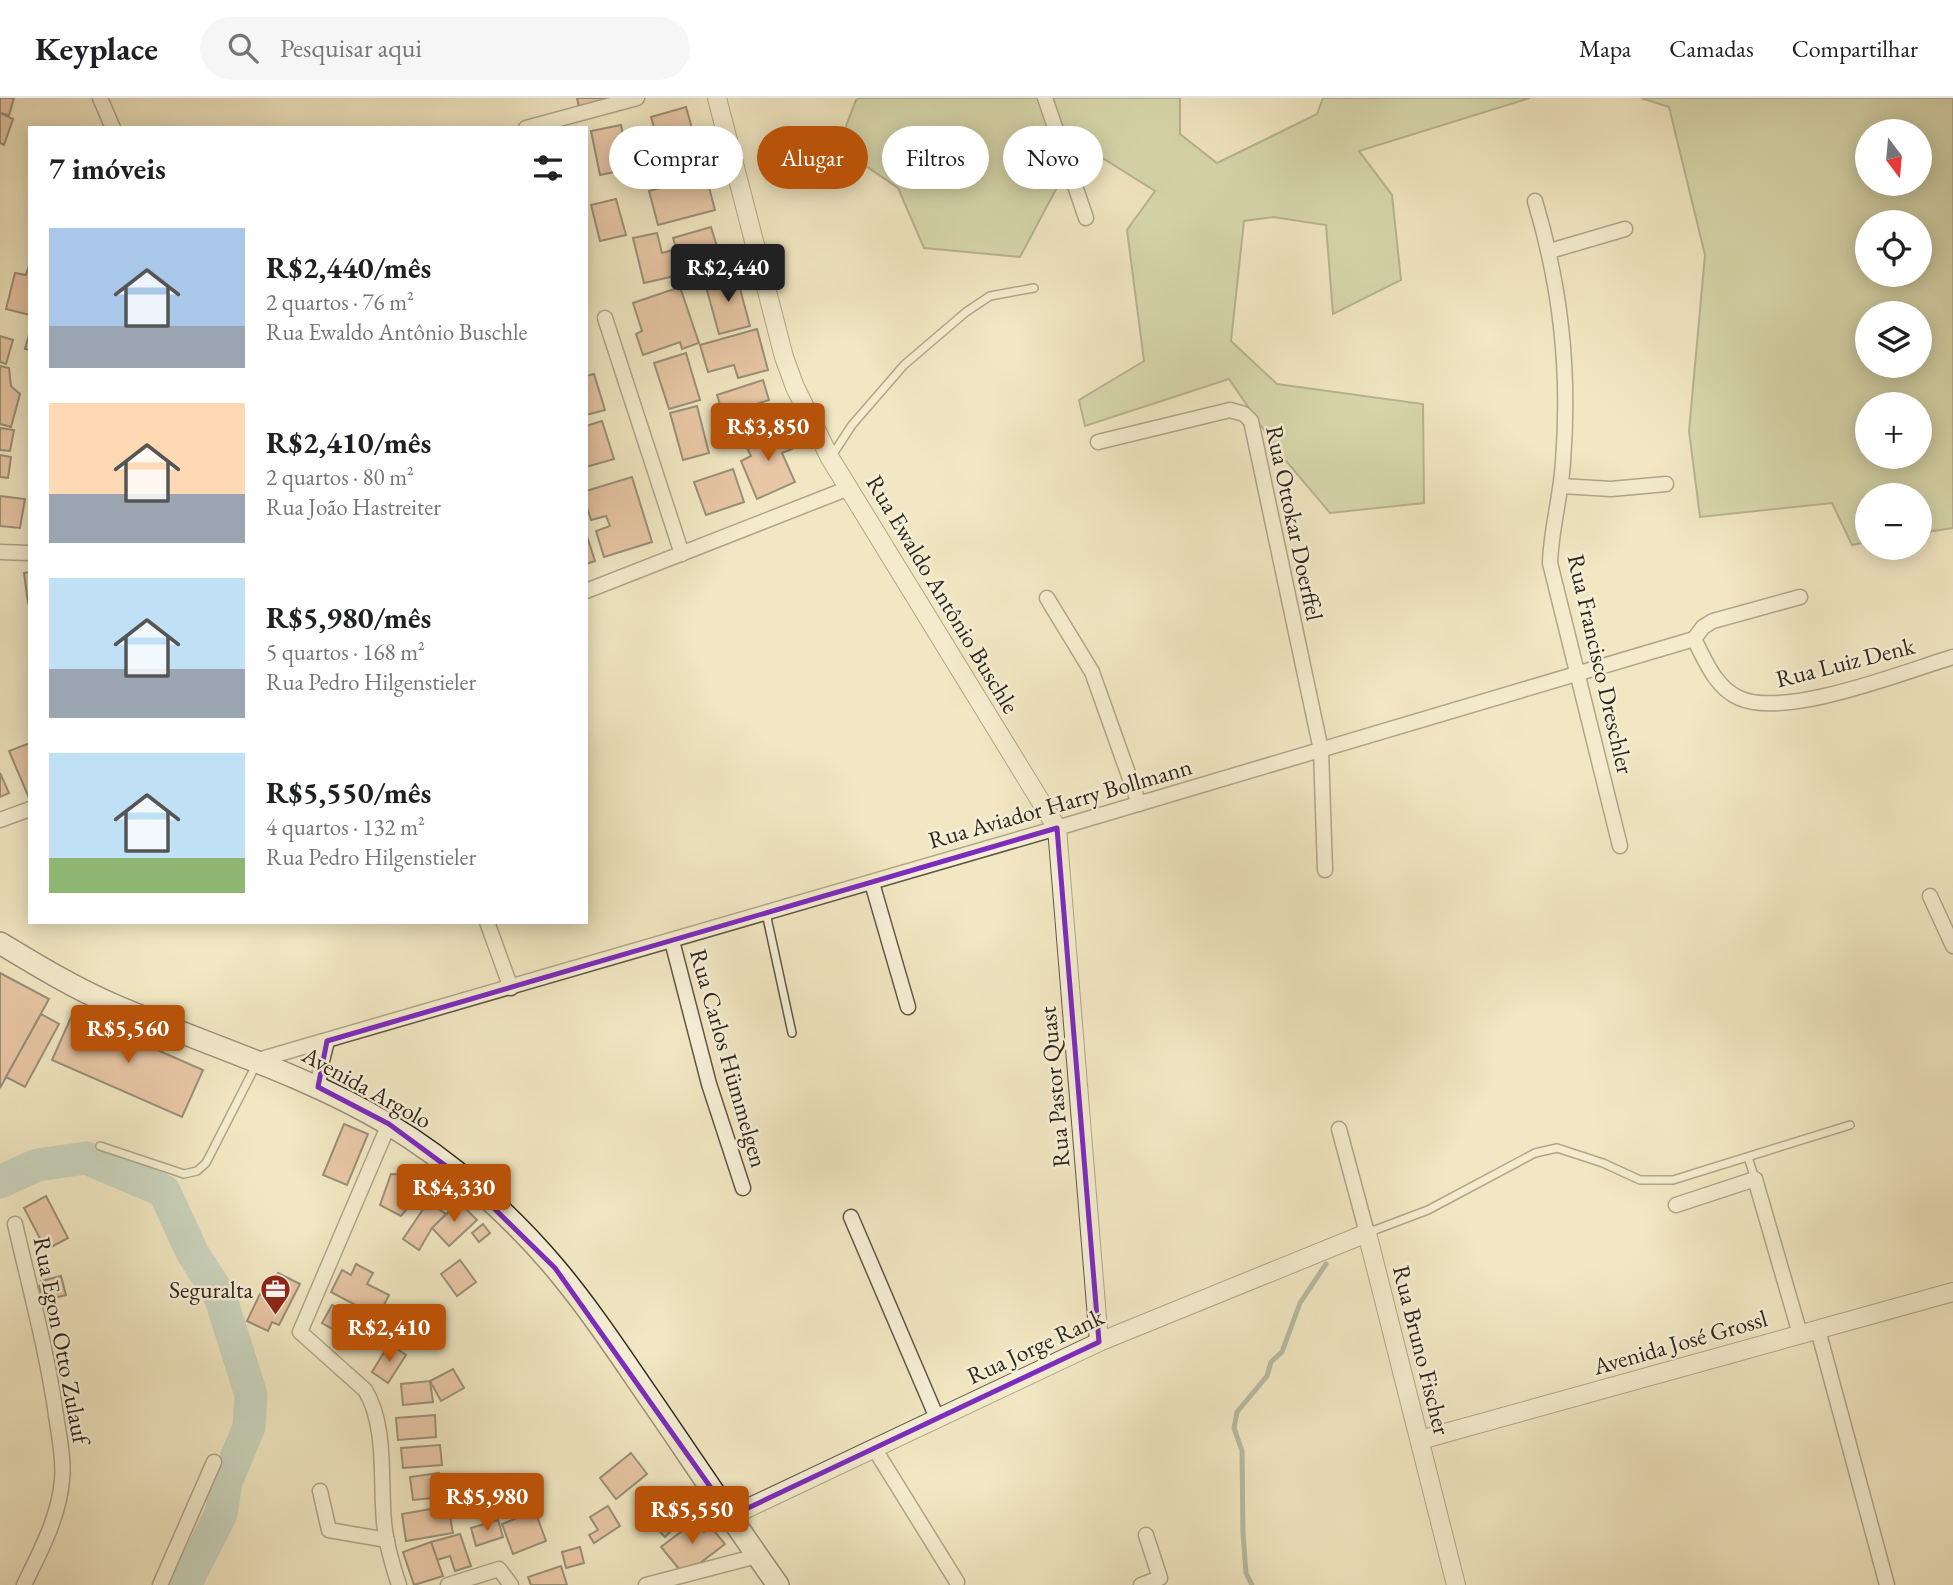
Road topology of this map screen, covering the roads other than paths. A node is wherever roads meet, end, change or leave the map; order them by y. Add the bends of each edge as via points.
1 (100, 98) edge
2 (637, 98) edge
3 (717, 98) edge
4 (1045, 98) edge
5 (108, 124) edge
6 (533, 126) edge
7 (1535, 201) dead end
8 (1086, 218) dead end
9 (1625, 229) dead end
10 (1550, 251) junction
11 (1034, 288) dead end
12 (605, 318) dead end
13 (1098, 442) dead end
14 (830, 458) junction
15 (1666, 484) dead end
16 (1561, 486) junction
17 (849, 488) junction
18 (0, 552) edge
19 (28, 553) edge
20 (682, 554) junction
21 (588, 590) edge
22 (1800, 597) dead end
23 (1047, 598) dead end
24 (1694, 639) junction
25 (1953, 657) edge
26 (1577, 673) junction
27 (1321, 750) junction
28 (1139, 804) junction
29 (28, 810) edge
30 (0, 820) edge
31 (1057, 828) junction
32 (1620, 846) dead end
33 (1325, 870) dead end
34 (872, 883) junction
35 (1930, 895) dead end
36 (766, 913) junction
37 (488, 924) edge
38 (672, 941) junction
39 (0, 943) edge
40 (1952, 943) edge
41 (511, 988) junction
42 (908, 1007) dead end
43 (792, 1033) dead end
44 (327, 1041) junction
45 (258, 1060) junction
46 (318, 1087) junction
47 (389, 1124) junction
48 (1850, 1125) dead end
49 (1339, 1129) dead end
50 (100, 1146) dead end
51 (1748, 1157) junction
52 (1755, 1179) junction
53 (743, 1188) dead end
54 (1676, 1206) dead end
55 (851, 1217) dead end
56 (15, 1224) dead end
57 (1367, 1233) junction
58 (1953, 1292) edge
59 (1818, 1330) junction
60 (1800, 1334) junction
61 (1099, 1342) junction
62 (937, 1418) junction
63 (1420, 1440) junction
64 (874, 1448) junction
65 (214, 1462) dead end
66 (320, 1491) dead end
67 (730, 1516) junction
68 (1146, 1535) dead end
69 (387, 1540) junction
70 (757, 1556) junction
71 (957, 1583) dead end
72 (24, 1585) edge
73 (160, 1585) edge
74 (399, 1585) edge
75 (448, 1585) edge
76 (510, 1585) edge
77 (646, 1585) edge
78 (778, 1585) edge
79 (1142, 1585) edge
80 (1456, 1585) edge
81 (1887, 1585) edge

1 - 5 street
2 - 6 street
3 - 14 street, Rua Ewaldo Antônio Buschle via 784,357
4 - 8 street
7 - 10 street, Rua Francisco Dreschler
9 - 10 street
10 - 16 street, Rua Francisco Dreschler via 1565,369
11 - 14 lane via 990,296 966,312 904,365
12 - 20 street
13 - 27 street, Rua Ottokar Doerffel via 1230,410 1251,421
14 - 17 street, Rua Ewaldo Antônio Buschle
15 - 16 street via 1611,489
16 - 26 street, Rua Francisco Dreschler via 1550,563
17 - 20 street
17 - 31 street, Rua Ewaldo Antônio Buschle
18 - 19 street
20 - 21 street
22 - 24 street, Rua Aviador Harry Bollmann via 1713,621
23 - 28 street via 1092,672
24 - 25 street, Rua Luiz Denk via 1727,690 1739,698 1765,703 1823,696
24 - 26 street, Rua Aviador Harry Bollmann
26 - 27 street, Rua Aviador Harry Bollmann
26 - 32 street, Rua Francisco Dreschler
27 - 28 street, Rua Aviador Harry Bollmann
27 - 33 street
28 - 31 street, Rua Aviador Harry Bollmann
29 - 30 street
31 - 34 street, Rua Aviador Harry Bollmann
31 - 61 street, Rua Pastor Quast
34 - 36 street, Rua Aviador Harry Bollmann
34 - 42 street
35 - 40 street
36 - 38 street, Rua Aviador Harry Bollmann
36 - 43 lane
37 - 41 street
38 - 41 street, Rua Aviador Harry Bollmann
38 - 53 street, Rua Carlos Hümmelgen via 709,1084
39 - 45 main road, Avenida Argolo via 98,998
41 - 44 street, Rua Aviador Harry Bollmann
44 - 45 street, Rua Aviador Harry Bollmann
44 - 46 street
45 - 46 main road, Avenida Argolo
45 - 50 lane via 206,1163 197,1171 184,1174
46 - 47 main road, Avenida Argolo
47 - 67 main road, Avenida Argolo via 465,1180 555,1268
47 - 69 street via 300,1332 372,1401
48 - 51 lane
49 - 57 street, Rua Bruno Fischer
51 - 52 lane
51 - 57 lane via 1673,1180 1640,1180 1557,1148 1535,1153 1428,1210
52 - 54 street
52 - 60 street
55 - 62 street
56 - 72 street, Rua Egon Otto Zulauf via 51,1381 62,1461 56,1509
57 - 61 street, Rua Jorge Rank
57 - 63 street, Rua Bruno Fischer
58 - 59 street, Avenida José Grossl
59 - 60 street, Avenida José Grossl
59 - 81 street
60 - 63 street, Avenida José Grossl
61 - 62 street, Rua Jorge Rank
62 - 64 street, Rua Jorge Rank
63 - 80 street, Rua Bruno Fischer
64 - 67 street, Rua Jorge Rank
64 - 71 street
65 - 73 street
66 - 69 street via 329,1530
67 - 70 main road, Avenida Argolo
68 - 79 street via 1160,1578
69 - 74 street
70 - 77 street
70 - 78 main road, Avenida Argolo
75 - 76 street via 499,1569

